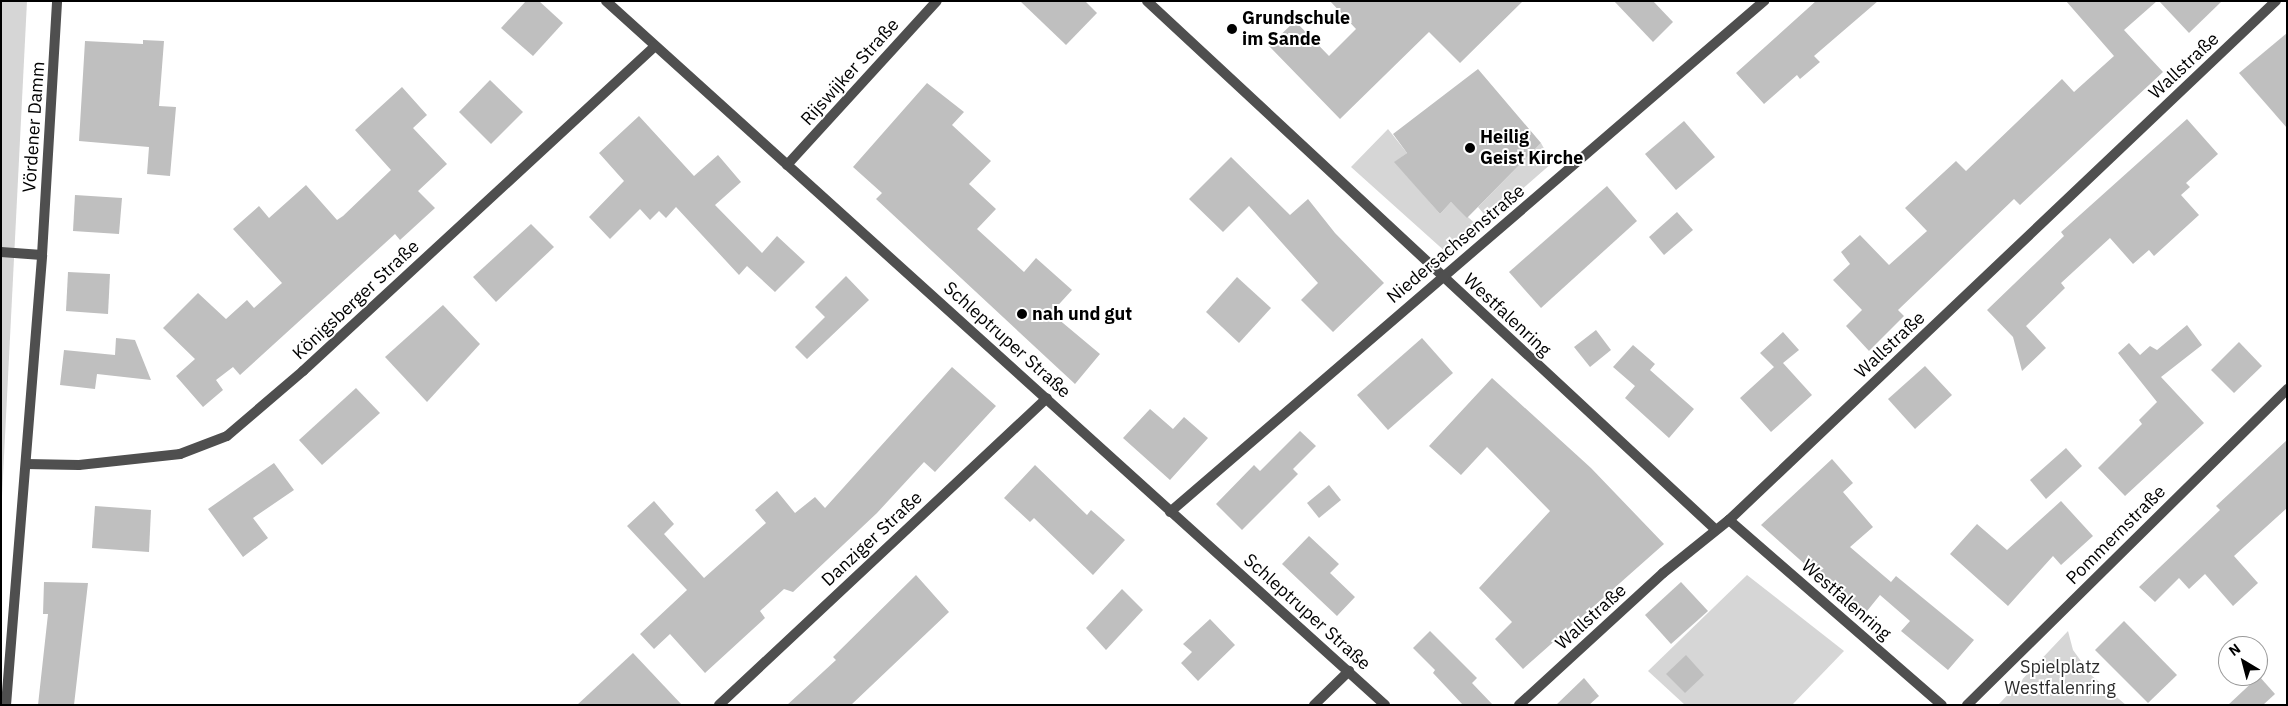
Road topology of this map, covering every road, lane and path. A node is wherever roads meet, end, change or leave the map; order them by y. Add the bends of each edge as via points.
1 (57, 1) edge
2 (606, 1) edge
3 (937, 1) edge
4 (1147, 1) edge
5 (1764, 1) edge
6 (2276, 1) edge
7 (655, 46) junction
8 (787, 165) junction
9 (1, 252) edge
10 (42, 255) junction
11 (1441, 277) junction
12 (2287, 389) edge
13 (1047, 398) junction
14 (26, 464) junction
15 (1170, 512) junction
16 (1729, 520) junction
17 (1715, 529) junction
18 (1349, 672) junction
19 (6, 705) edge
20 (719, 705) edge
21 (1314, 705) edge
22 (1385, 705) edge
23 (1519, 705) edge
24 (1942, 705) edge
25 (1967, 705) edge

1 - 10 street, Vördener Damm
2 - 7 street, Schleptruper Straße
3 - 8 street, Rijswijker Straße
4 - 11 street, Westfalenring
5 - 11 street, Niedersachsenstraße
6 - 16 street, Wallstraße
7 - 8 street, Schleptruper Straße
7 - 14 street, Königsberger Straße via 282,391 227,436 180,454 79,465
8 - 13 street, Schleptruper Straße
9 - 10 street
10 - 14 street, Vördener Damm
11 - 15 street, Niedersachsenstraße
11 - 17 street, Westfalenring
12 - 25 street, Pommernstraße
13 - 15 street, Schleptruper Straße
13 - 20 street, Danziger Straße
14 - 19 street, Vördener Damm
15 - 18 street, Schleptruper Straße
16 - 17 street, Wallstraße
16 - 24 street, Westfalenring
17 - 23 street, Wallstraße
18 - 21 street
18 - 22 street, Schleptruper Straße

